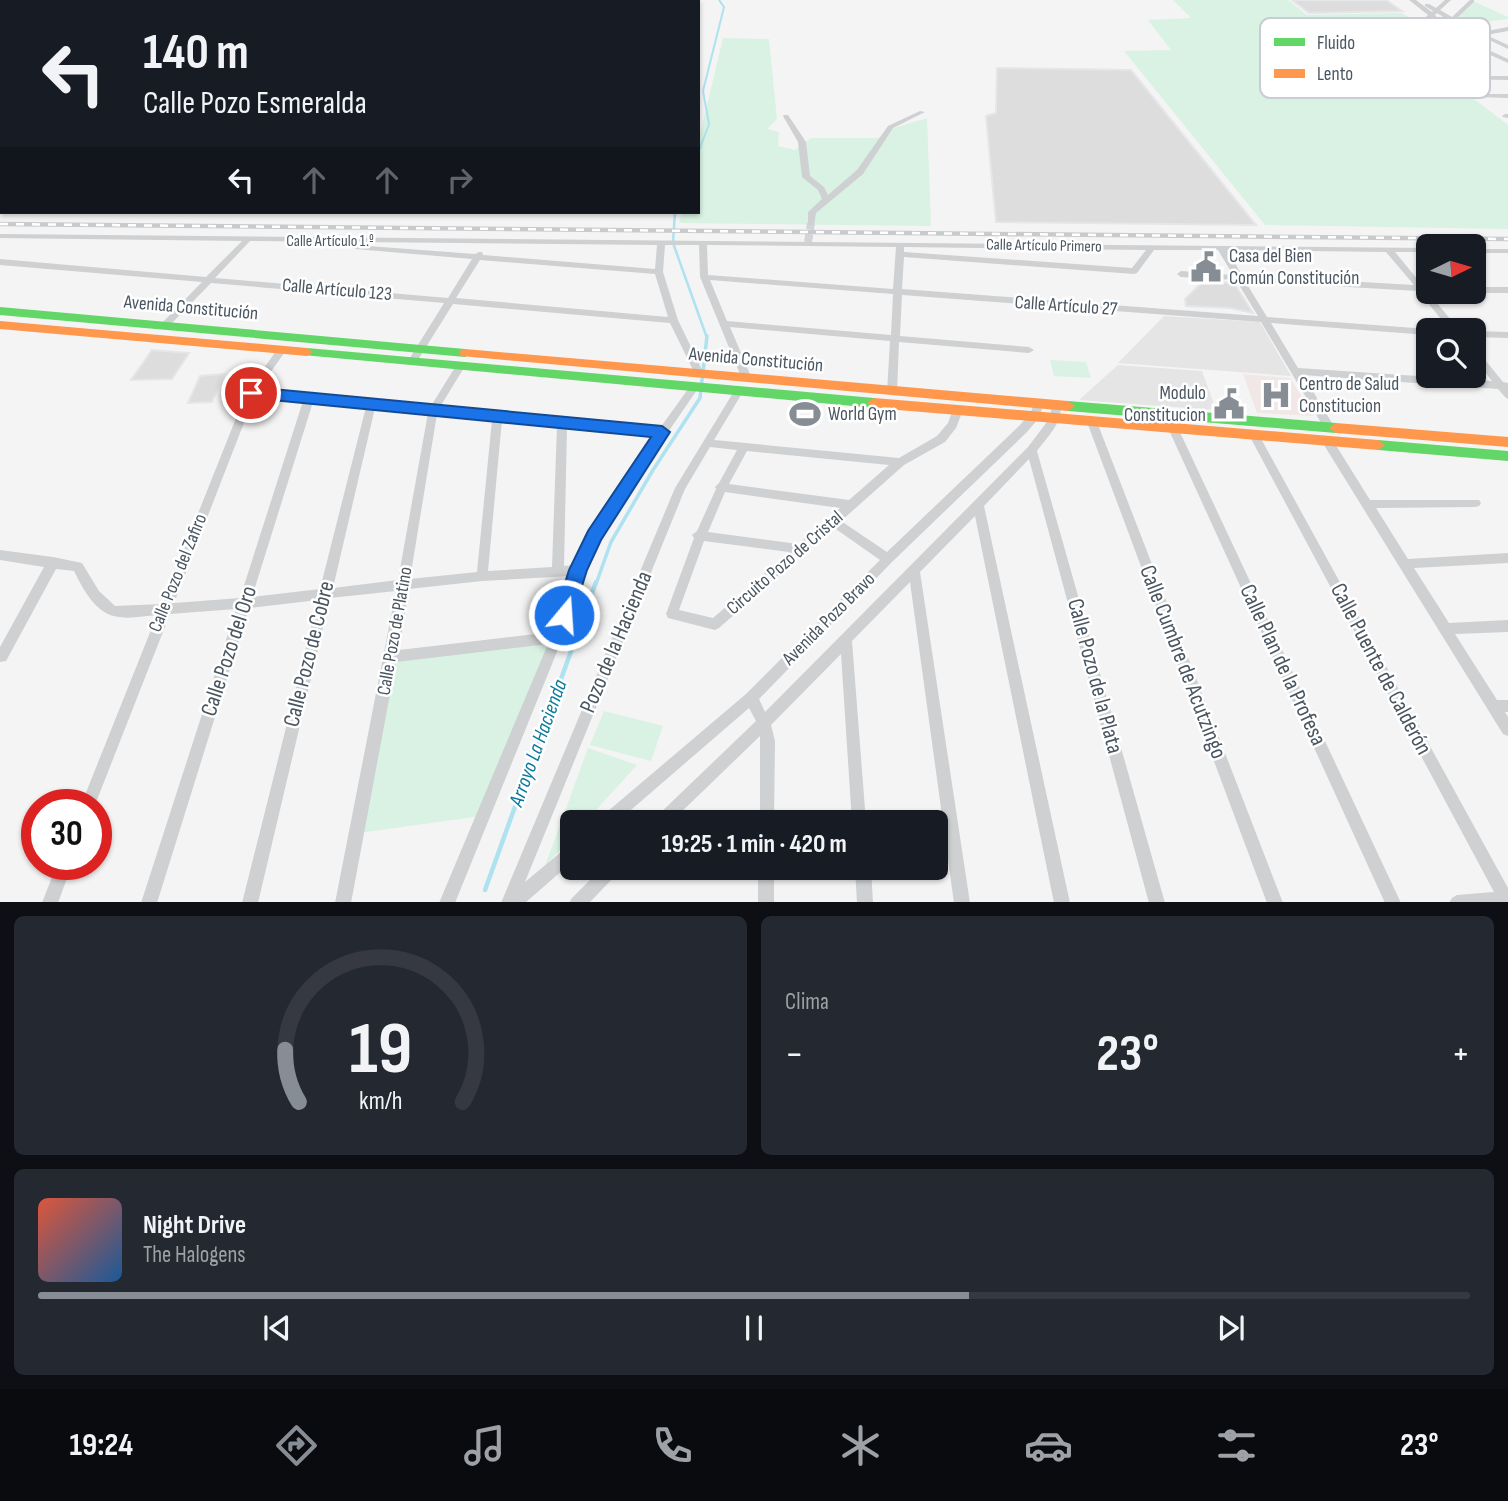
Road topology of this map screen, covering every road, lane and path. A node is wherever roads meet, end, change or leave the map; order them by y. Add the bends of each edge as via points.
1 (1412, 0) edge
2 (1422, 0) edge
3 (1448, 1) edge
4 (1472, 1) edge
5 (1434, 13) junction
6 (1428, 18) edge
7 (1437, 18) edge
8 (1449, 18) edge
9 (1453, 18) edge
10 (1508, 29) edge
11 (1490, 32) edge
12 (1490, 39) edge
13 (1508, 47) edge
14 (1490, 53) edge
15 (1508, 61) edge
16 (1490, 78) edge
17 (1508, 78) edge
18 (1490, 96) edge
19 (1508, 96) edge
20 (922, 112) dead end
21 (786, 116) dead end
22 (827, 201) junction
23 (811, 223) tunnel mouth
24 (5, 236) edge
25 (247, 240) junction
26 (279, 241) junction
27 (485, 242) junction
28 (703, 242) junction
29 (0, 243) edge
30 (664, 243) junction
31 (989, 245) junction
32 (1152, 247) junction
33 (1221, 248) junction
34 (900, 249) junction
35 (1389, 250) junction
36 (1416, 250) edge
37 (1486, 251) edge
38 (1508, 251) edge
39 (477, 258) junction
40 (988, 260) junction
41 (0, 262) edge
42 (659, 272) junction
43 (1181, 274) dead end
44 (704, 277) junction
45 (1237, 277) junction
46 (211, 279) junction
47 (1416, 280) edge
48 (1416, 288) edge
49 (1486, 289) edge
50 (1508, 290) edge
51 (897, 293) junction
52 (450, 300) junction
53 (1435, 304) edge
54 (0, 311) edge
55 (1446, 318) edge
56 (673, 320) junction
57 (1264, 320) junction
58 (724, 324) junction
59 (0, 325) edge
60 (165, 325) junction
61 (1416, 331) edge
62 (1486, 334) edge
63 (1508, 335) edge
64 (895, 338) junction
65 (422, 348) junction
66 (282, 349) junction
67 (1029, 350) dead end
68 (413, 361) junction
69 (460, 366) junction
70 (1486, 366) edge
71 (1295, 371) junction
72 (699, 381) junction
73 (737, 384) junction
74 (1506, 389) edge
75 (891, 392) junction
76 (251, 393) junction
77 (309, 399) junction
78 (371, 406) junction
79 (958, 410) junction
80 (1036, 410) junction
81 (433, 411) junction
82 (1056, 412) junction
83 (497, 418) junction
84 (1092, 422) junction
85 (562, 424) junction
86 (1173, 428) junction
87 (662, 432) junction
88 (1254, 435) junction
89 (1329, 435) junction
90 (1508, 442) edge
91 (707, 443) junction
92 (744, 447) junction
93 (1032, 450) junction
94 (1505, 459) edge
95 (900, 463) junction
96 (720, 487) junction
97 (1475, 503) dead end
98 (1367, 504) junction
99 (852, 505) junction
100 (978, 505) junction
101 (834, 522) junction
102 (698, 536) junction
103 (800, 549) junction
104 (0, 555) edge
105 (1508, 558) edge
106 (888, 559) junction
107 (53, 562) junction
108 (1405, 564) junction
109 (914, 569) junction
110 (578, 570) junction
111 (558, 571) junction
112 (482, 576) junction
113 (404, 584) junction
114 (323, 594) junction
115 (244, 603) junction
116 (163, 610) junction
117 (1508, 626) edge
118 (1445, 629) junction
119 (557, 637) junction
120 (846, 639) junction
121 (1, 657) edge
122 (391, 657) junction
123 (751, 698) junction
124 (1501, 706) edge
125 (764, 723) junction
126 (1508, 729) edge
127 (94, 789) edge
128 (620, 810) edge
129 (673, 810) edge
130 (768, 810) edge
131 (858, 810) edge
132 (560, 862) edge
133 (59, 880) edge
134 (601, 880) edge
135 (766, 880) edge
136 (864, 880) edge
137 (1507, 900) edge
138 (50, 902) edge
139 (149, 902) edge
140 (250, 902) edge
141 (343, 902) edge
142 (447, 902) edge
143 (511, 902) edge
144 (578, 902) edge
145 (766, 902) edge
146 (865, 902) edge
147 (962, 902) edge
148 (1062, 902) edge
149 (1157, 902) edge
150 (1275, 902) edge
151 (1394, 902) edge
152 (1457, 902) edge

1 - 5 street
2 - 3 street
2 - 5 street
3 - 5 street
4 - 9 street
5 - 6 street
5 - 7 street
5 - 8 street
10 - 11 street
12 - 13 street
14 - 15 street
16 - 17 street
18 - 19 street
20 - 22 street via 890,127 860,172
21 - 22 street via 802,142 806,177
22 - 23 street via 812,212
24 - 25 street, Calle Artículo 1.º
24 - 29 street
25 - 26 street, Calle Artículo 1.º
25 - 46 street
26 - 27 street, Calle Artículo 1.º
26 - 39 street
27 - 30 street, Calle Artículo 1.º
27 - 39 street
28 - 30 street, Calle Artículo Primero
28 - 34 street, Calle Artículo Primero
28 - 44 street
30 - 42 street
31 - 32 street, Calle Artículo Primero
31 - 34 street, Calle Artículo Primero
31 - 40 street
32 - 33 street, Calle Artículo Primero
32 - 40 street via 1134,271
33 - 35 street, Calle Artículo Primero
33 - 45 street
34 - 40 street
34 - 51 street
35 - 36 street, Calle Artículo Primero
35 - 47 street
37 - 38 street
39 - 42 street
39 - 52 street
41 - 46 street, Calle Artículo 123
42 - 56 street
43 - 45 street
44 - 51 street, Calle Artículo 27
44 - 58 street
45 - 48 street
45 - 57 street
46 - 52 street, Calle Artículo 123
46 - 60 street
49 - 50 street
51 - 57 street, Calle Artículo 27
51 - 64 street
52 - 56 street, Calle Artículo 123
52 - 65 street
53 - 55 street
54 - 60 main road, Avenida Constitución
56 - 72 street
57 - 61 street, Calle Artículo 27
57 - 71 street
58 - 64 street
58 - 73 street
59 - 66 main road, Avenida Constitución
60 - 65 main road, Avenida Constitución
62 - 63 street
64 - 67 street
64 - 75 street
65 - 68 street
65 - 72 main road, Avenida Constitución
66 - 68 main road, Avenida Constitución
66 - 76 street, Calle Pozo del Zafiro
68 - 69 main road, Avenida Constitución
69 - 72 main road, Avenida Constitución
69 - 81 street, Calle Pozo de Platino
70 - 74 street
71 - 74 street
71 - 89 street
72 - 73 main road, Avenida Constitución
72 - 87 street
73 - 75 main road, Avenida Constitución
73 - 79 main road, Avenida Constitución
73 - 91 street, Pozo de la Hacienda
75 - 80 main road, Avenida Constitución
76 - 77 street
76 - 116 street, Calle Pozo del Zafiro
77 - 78 street
77 - 115 street, Calle Pozo del Oro
78 - 81 street
78 - 114 street, Calle Pozo de Cobre
79 - 80 main road, Avenida Constitución
79 - 95 street, Circuito Pozo de Cristal via 941,439
80 - 82 main road, Avenida Constitución
80 - 106 street, Avenida Pozo Bravo
81 - 83 street
81 - 113 street, Calle Pozo de Platino
82 - 84 main road, Avenida Constitución
82 - 89 main road, Avenida Constitución
82 - 93 street, Avenida Pozo Bravo
83 - 85 street
83 - 112 street
84 - 86 main road, Avenida Constitución
84 - 150 street, Calle Cumbre de Acutzingo
85 - 87 street
85 - 111 street
86 - 88 main road, Avenida Constitución
86 - 151 street, Calle Plan de la Profesa
87 - 110 street via 610,508
88 - 89 main road, Avenida Constitución
88 - 137 street, Calle Puente de Calderón
89 - 90 main road, Avenida Constitución
89 - 94 main road, Avenida Constitución
89 - 98 street
91 - 92 street
91 - 143 street, Pozo de la Hacienda via 680,488
92 - 95 street
92 - 96 street, Circuito Pozo de Cristal
93 - 100 street, Avenida Pozo Bravo
93 - 149 street, Calle Pozo de la Plata
95 - 99 street, Circuito Pozo de Cristal
96 - 99 street
96 - 102 street, Circuito Pozo de Cristal
97 - 98 street
98 - 108 street
99 - 101 street, Circuito Pozo de Cristal
100 - 109 street, Avenida Pozo Bravo
100 - 148 street
101 - 103 street, Circuito Pozo de Cristal
101 - 106 street
102 - 103 street
102 - 103 street, Circuito Pozo de Cristal via 672,614 715,624
104 - 107 street
105 - 108 street
106 - 123 street, Avenida Pozo Bravo
107 - 116 street via 78,567 88,587 113,612
107 - 121 street
108 - 118 street
109 - 120 street, Avenida Pozo Bravo
109 - 147 street
110 - 111 street
110 - 119 street
111 - 112 street
112 - 113 street
113 - 114 street
113 - 122 street, Calle Pozo de Platino
114 - 115 street
114 - 140 street, Calle Pozo de Cobre
115 - 116 street
115 - 139 street, Calle Pozo del Oro
116 - 127 street, Calle Pozo del Zafiro
117 - 118 street
118 - 124 street
119 - 122 street
119 - 142 street
120 - 125 street, Avenida Pozo Bravo
120 - 131 street
122 - 141 street, Calle Pozo de Platino
123 - 125 street
123 - 128 street, Avenida Pozo Bravo
124 - 126 street
125 - 129 street, Avenida Pozo Bravo
125 - 130 street
132 - 143 street
133 - 138 street
134 - 144 street
135 - 145 street
136 - 146 street
137 - 152 street

